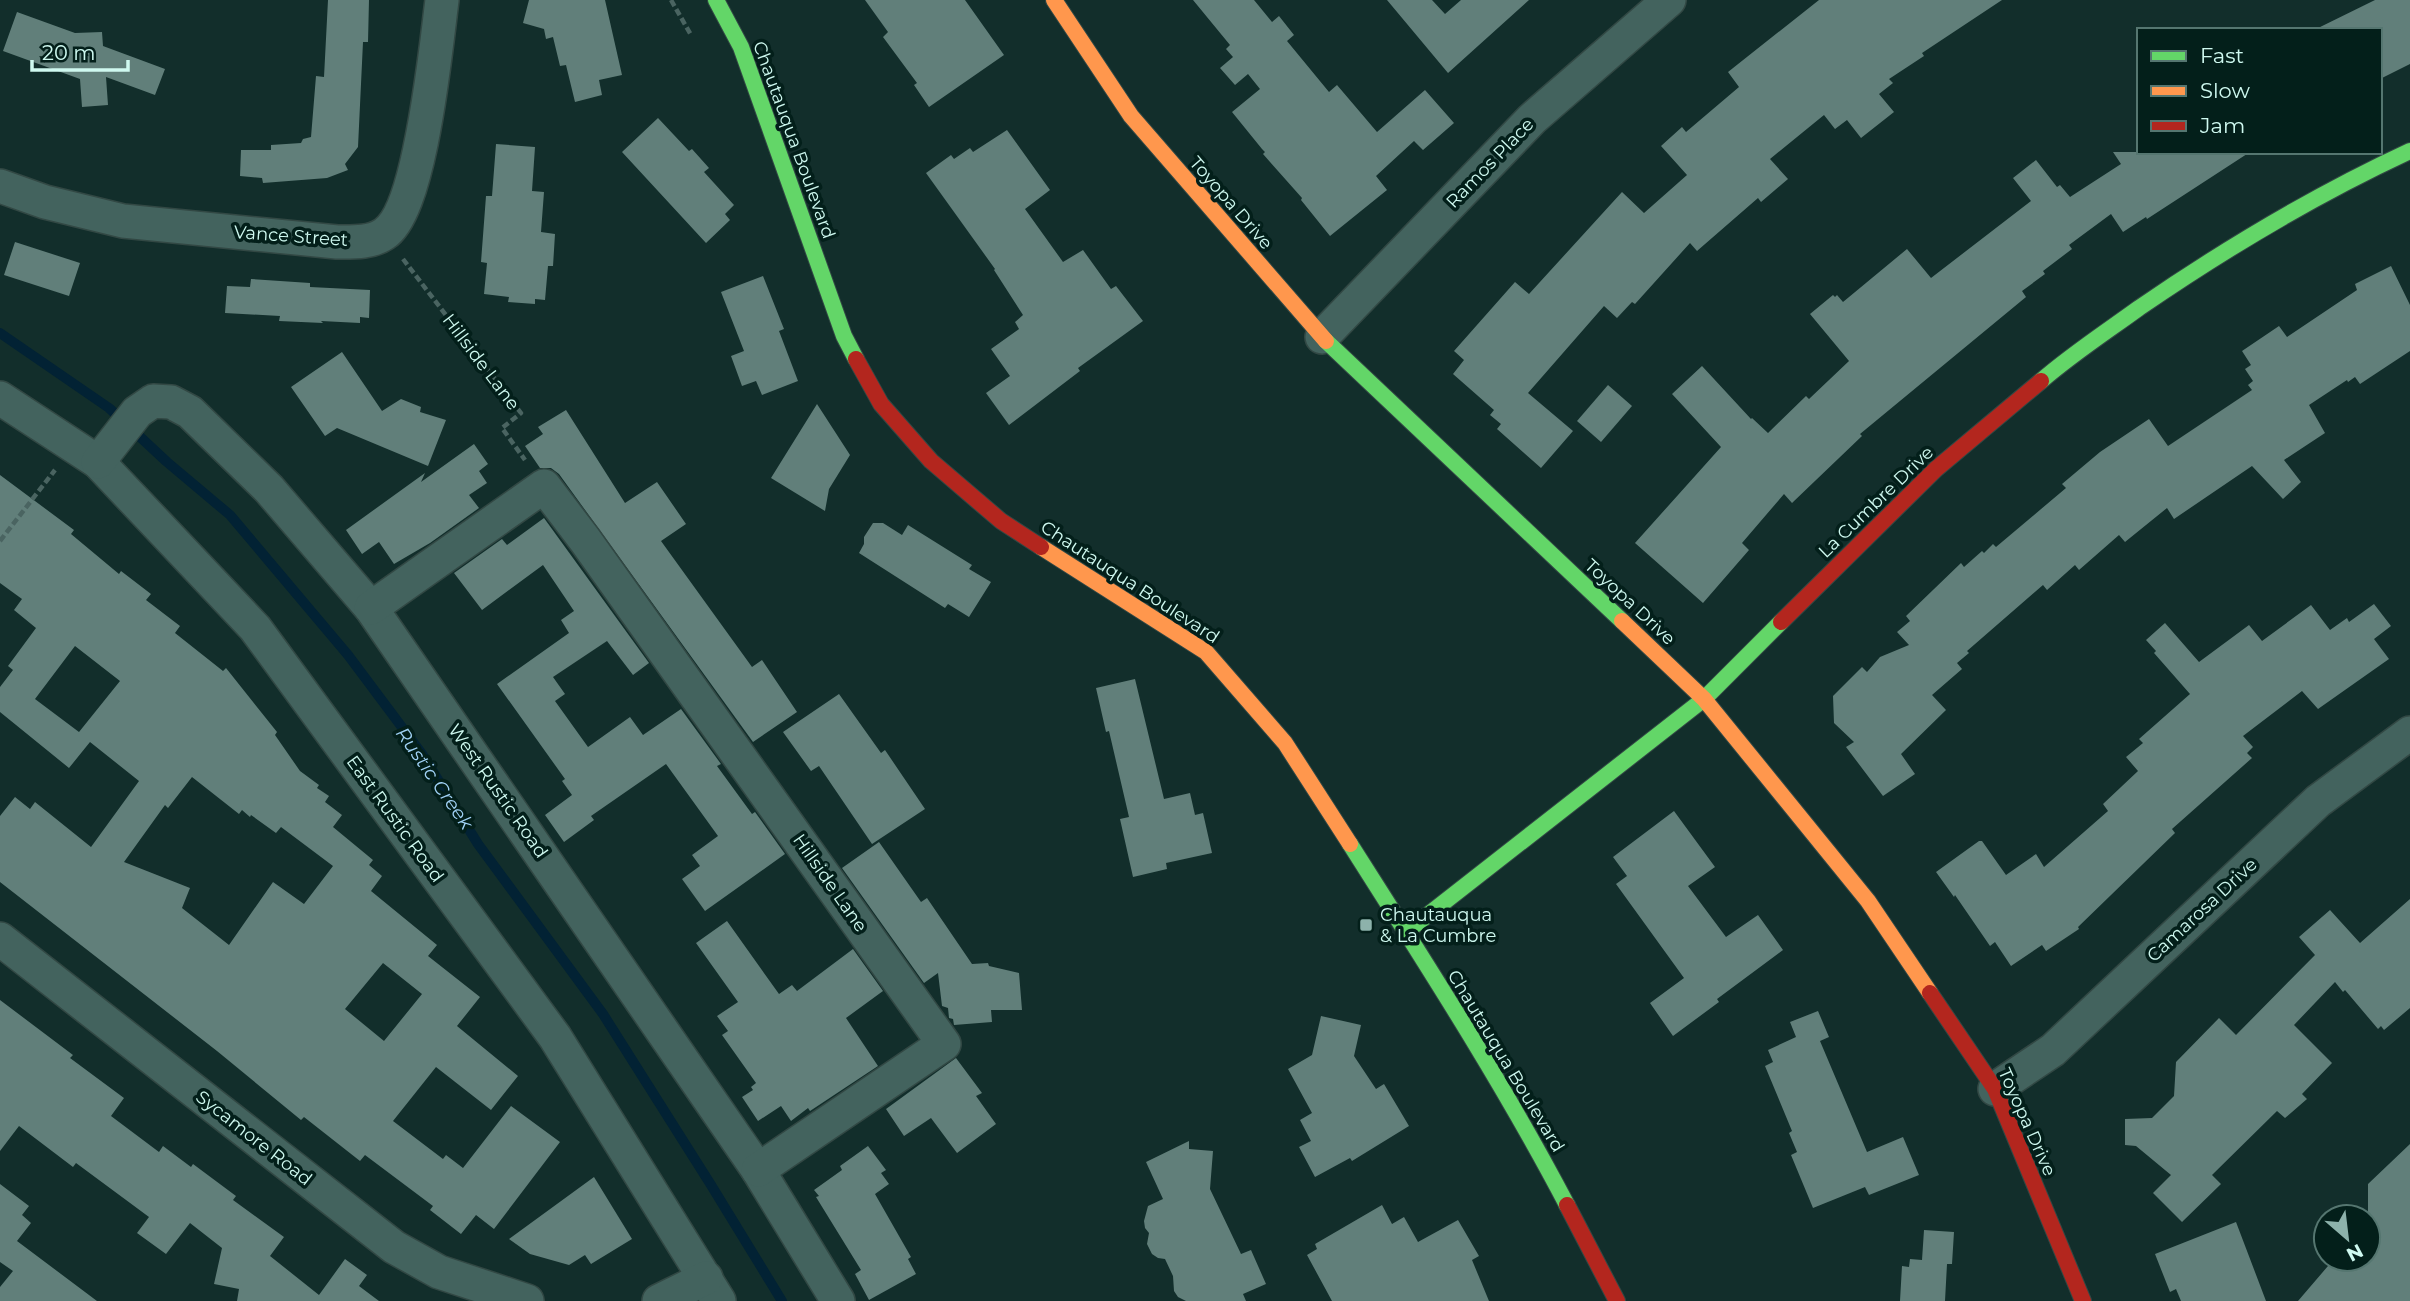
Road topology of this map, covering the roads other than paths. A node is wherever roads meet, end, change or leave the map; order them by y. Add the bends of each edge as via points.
1 (442, 0) edge
2 (716, 0) edge
3 (1054, 0) edge
4 (1669, 0) edge
5 (2410, 151) edge
6 (0, 186) edge
7 (1322, 337) junction
8 (0, 398) edge
9 (95, 451) junction
10 (371, 608) junction
11 (1704, 699) junction
12 (2410, 733) edge
13 (1406, 932) junction
14 (0, 939) edge
15 (1995, 1089) junction
16 (758, 1170) junction
17 (712, 1289) edge
18 (527, 1301) edge
19 (659, 1301) edge
20 (838, 1301) edge
21 (1617, 1301) edge
22 (2083, 1301) edge

1 - 6 street, Vance Street via 411,191 397,221 384,234 365,241 337,242 122,221
2 - 13 street, Chautauqua Boulevard via 741,47 844,336 881,404 931,461 1001,521 1206,652 1285,743
3 - 7 street, Toyopa Drive via 1130,116
4 - 7 street, Ramos Place via 1532,118
5 - 11 street, La Cumbre Drive via 2349,179 2197,268 2065,360 1936,469
7 - 11 street, Toyopa Drive
8 - 9 street, East Rustic Road
9 - 10 street, West Rustic Road via 153,401 171,402 190,412 269,489
9 - 17 street, East Rustic Road via 256,628 555,1037
10 - 16 street, West Rustic Road
10 - 16 street, Hillside Lane via 544,486 944,1044
11 - 13 street, La Cumbre Drive
11 - 15 street, Toyopa Drive via 1868,901
12 - 15 street, Camarosa Drive via 2318,801 2053,1050
13 - 21 street, Chautauqua Boulevard via 1537,1148
14 - 18 street, Sycamore Road via 394,1247 439,1272
15 - 22 street, Toyopa Drive
16 - 20 street, West Rustic Road
17 - 19 street

